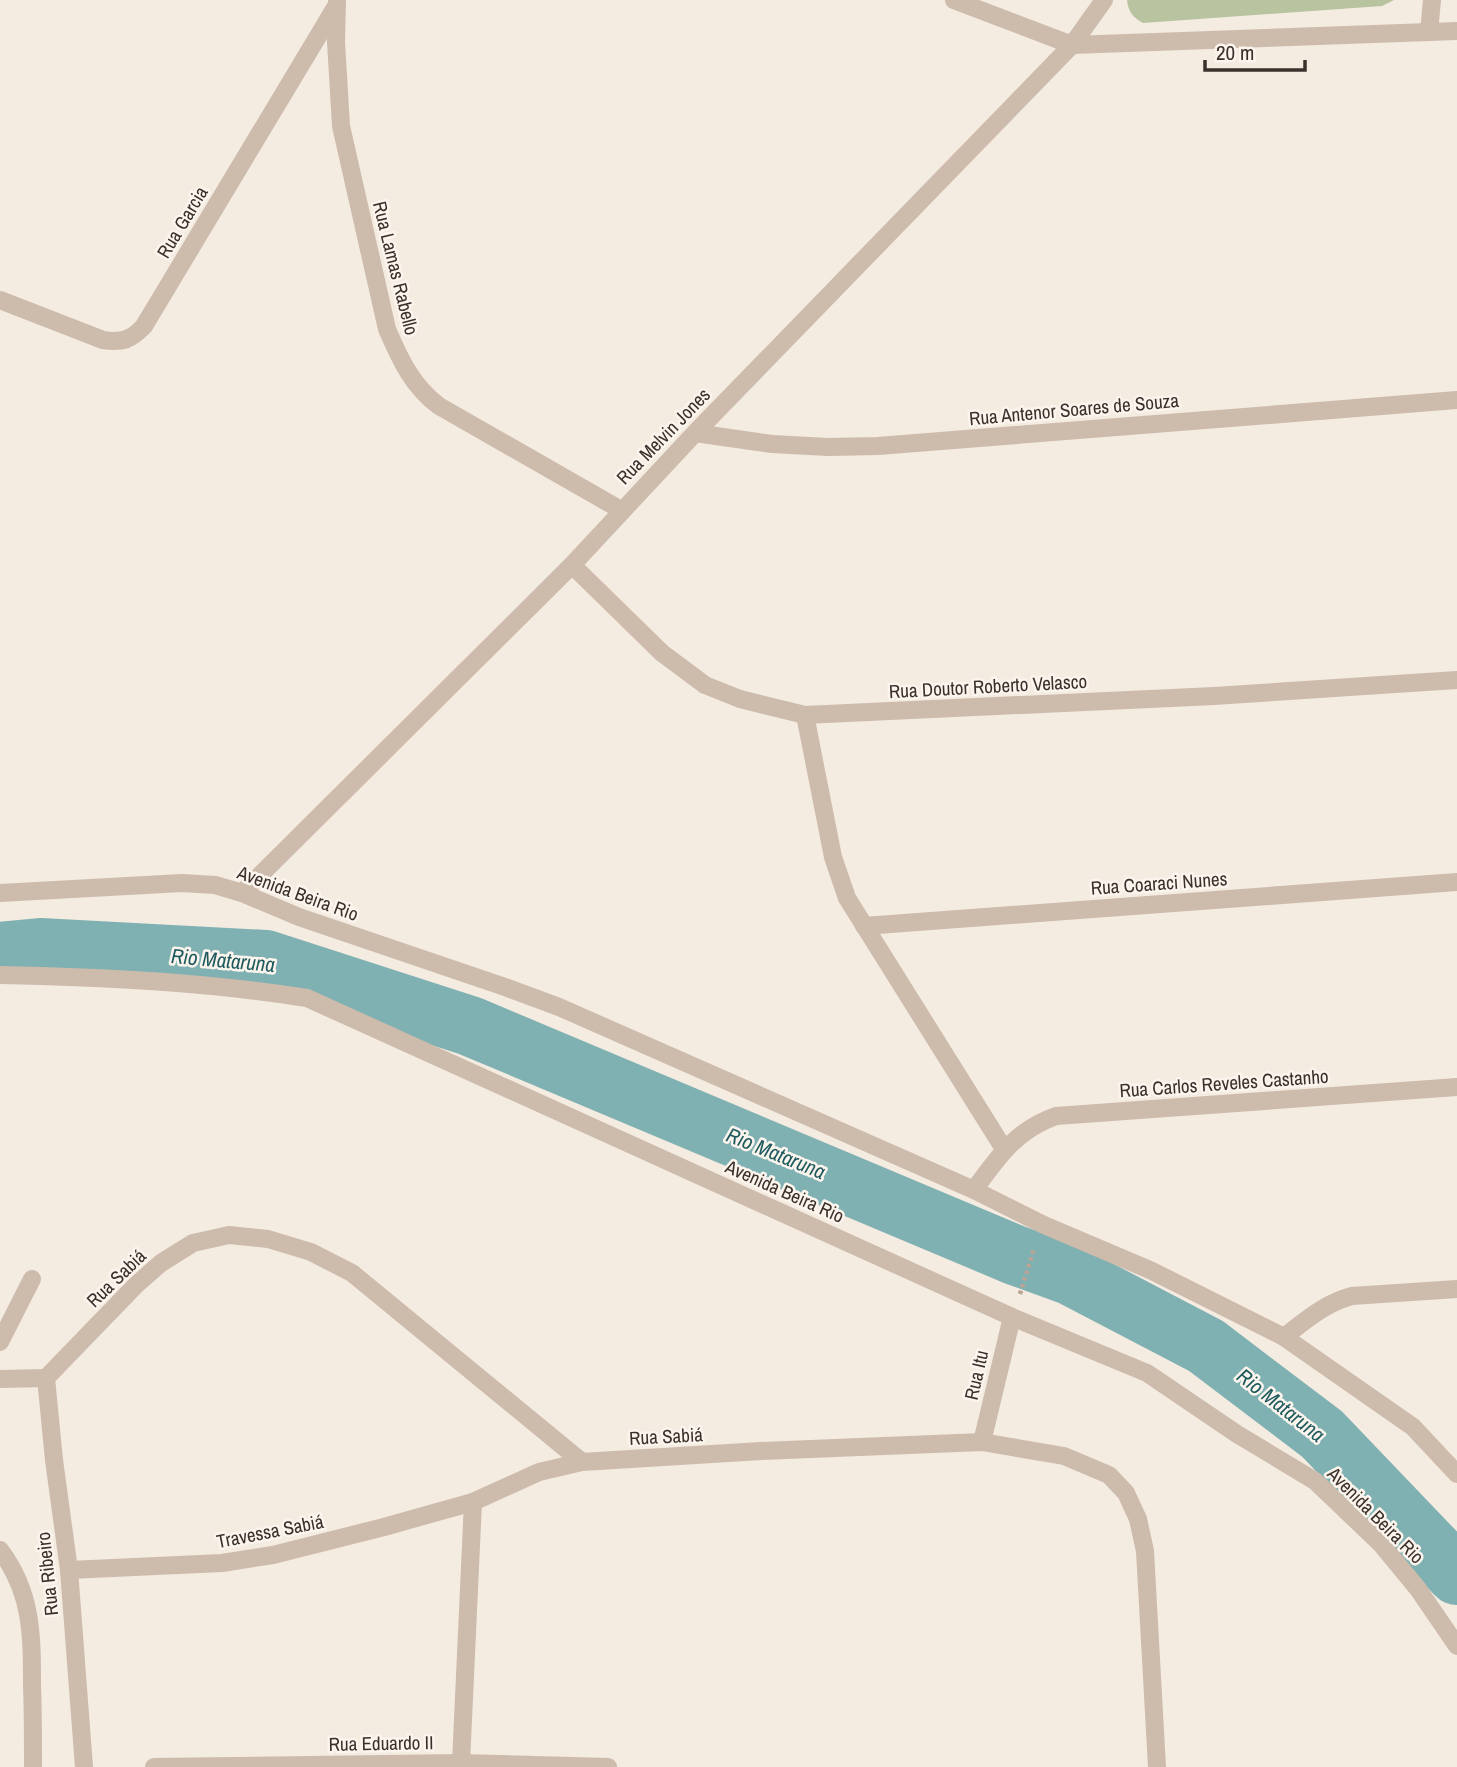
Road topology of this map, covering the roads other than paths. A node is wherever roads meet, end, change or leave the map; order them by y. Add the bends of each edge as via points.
1 (954, 0) edge
2 (1104, 0) edge
3 (1432, 0) edge
4 (337, 2) edge
5 (1457, 31) edge
6 (1429, 32) junction
7 (1072, 46) junction
8 (0, 300) edge
9 (1457, 400) edge
10 (695, 433) junction
11 (621, 510) junction
12 (572, 565) junction
13 (1457, 680) edge
14 (805, 715) junction
15 (1457, 882) edge
16 (0, 893) edge
17 (242, 893) junction
18 (864, 926) junction
19 (0, 975) edge
20 (1457, 1087) edge
21 (1004, 1149) junction
22 (974, 1190) junction
23 (32, 1279) dead end
24 (1457, 1289) edge
25 (1012, 1317) junction
26 (1284, 1337) junction
27 (0, 1342) edge
28 (46, 1378) junction
29 (0, 1379) edge
30 (982, 1442) junction
31 (582, 1462) junction
32 (1457, 1475) edge
33 (473, 1502) junction
34 (0, 1550) edge
35 (69, 1570) junction
36 (1457, 1646) edge
37 (461, 1763) junction
38 (33, 1767) edge
39 (84, 1767) edge
40 (154, 1767) edge
41 (608, 1767) edge
42 (1157, 1767) edge

1 - 7 street
2 - 7 street, Rua Melvin Jones
3 - 6 street
4 - 8 street, Rua Garcia via 137,333 127,340 103,340
4 - 11 street, Rua Lamas Rabello via 341,126 387,329 400,360 414,382 439,406
5 - 6 street
6 - 7 street
7 - 10 street, Rua Melvin Jones
9 - 10 street, Rua Antenor Soares de Souza via 878,446 772,444
10 - 11 street, Rua Melvin Jones
11 - 12 street, Rua Melvin Jones
12 - 14 street, Rua Doutor Roberto Velasco via 662,653 705,685
12 - 17 street, Rua Melvin Jones
13 - 14 street, Rua Doutor Roberto Velasco
14 - 18 street via 832,857 847,898
15 - 18 street, Rua Coaraci Nunes
16 - 17 street, Avenida Beira Rio via 183,883
17 - 22 street, Avenida Beira Rio via 559,1007
18 - 21 street
19 - 25 street, Avenida Beira Rio via 174,981 307,998
20 - 21 street, Rua Carlos Reveles Castanho via 1056,1116 1024,1130
21 - 22 street, Rua Carlos Reveles Castanho
22 - 26 street, Avenida Beira Rio
23 - 27 street
24 - 26 street via 1337,1300
25 - 30 street, Rua Itu
25 - 36 street, Avenida Beira Rio via 1147,1373 1315,1481 1381,1544 1419,1589
26 - 32 street, Avenida Beira Rio via 1413,1427
28 - 29 street
28 - 31 street, Rua Sabiá via 136,1285 192,1243 229,1235 268,1239 311,1252 352,1273
28 - 35 street, Rua Ribeiro
30 - 31 street, Rua Sabiá
30 - 42 street, Rua Sabiá via 1064,1456 1109,1475 1126,1493 1145,1551
31 - 33 street, Travessa Sabiá via 539,1472
33 - 35 street, Travessa Sabiá via 273,1555 222,1563
33 - 37 street
34 - 38 street via 24,1593 32,1633
35 - 39 street, Rua Ribeiro
37 - 40 street, Rua Eduardo II
37 - 41 street, Rua Eduardo II

